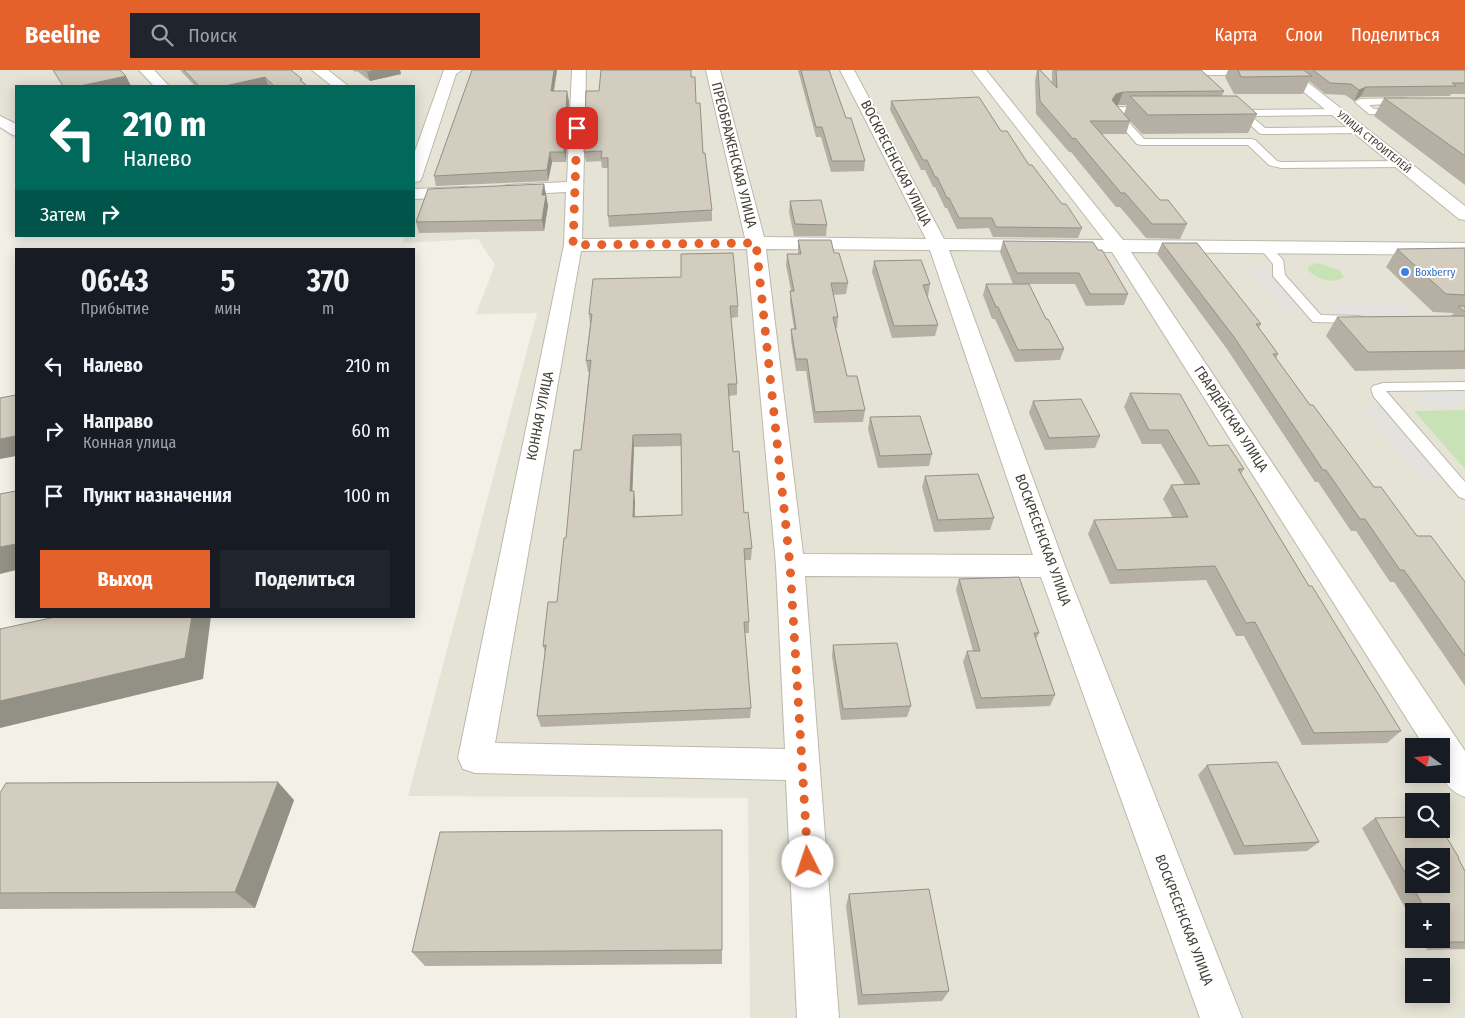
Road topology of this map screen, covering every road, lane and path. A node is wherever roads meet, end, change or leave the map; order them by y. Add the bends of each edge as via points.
1 (146, 70) edge
2 (319, 70) edge
3 (453, 70) edge
4 (579, 70) edge
5 (713, 70) edge
6 (848, 70) edge
7 (979, 70) edge
8 (1248, 72) edge
9 (1281, 72) edge
10 (1173, 73) edge
11 (161, 85) edge
12 (340, 85) edge
13 (1418, 101) edge
14 (1224, 109) edge
15 (1158, 110) edge
16 (1336, 112) junction
17 (1406, 112) edge
18 (1243, 113) junction
19 (0, 120) edge
20 (15, 130) edge
21 (1359, 130) junction
22 (1262, 131) junction
23 (421, 133) edge
24 (1252, 142) junction
25 (1402, 164) junction
26 (415, 171) edge
27 (575, 187) junction
28 (415, 194) edge
29 (1465, 215) edge
30 (756, 243) junction
31 (573, 245) junction
32 (938, 245) junction
33 (1118, 246) junction
34 (1265, 247) junction
35 (1465, 249) edge
36 (1374, 320) edge
37 (1465, 386) edge
38 (1465, 493) edge
39 (790, 565) junction
40 (1052, 566) junction
41 (802, 765) junction
42 (1465, 780) edge
43 (818, 1018) edge
44 (1221, 1018) edge

1 - 11 street
2 - 12 street
3 - 23 street
4 - 27 street, КОННАЯ УЛИЦА
5 - 30 street, ПРЕОБРАЖЕНСКАЯ УЛИЦА
6 - 32 street, ВОСКРЕСЕНСКАЯ УЛИЦА
7 - 33 street, ГВАРДЕЙСКАЯ УЛИЦА
8 - 10 lane
9 - 16 street, УЛИЦА СТРОИТЕЛЕЙ
13 - 17 lane via 1360,102 1372,112
14 - 18 lane
15 - 24 lane via 1119,110 1115,113 1141,142
16 - 18 lane
16 - 21 street, УЛИЦА СТРОИТЕЛЕЙ
18 - 22 lane
19 - 20 street
21 - 22 lane
21 - 25 street, УЛИЦА СТРОИТЕЛЕЙ
22 - 24 lane
23 - 26 street
24 - 25 lane via 1276,165
25 - 29 street, УЛИЦА СТРОИТЕЛЕЙ
27 - 28 street
27 - 31 street, КОННАЯ УЛИЦА
30 - 31 street
30 - 32 street
30 - 39 street, ПРЕОБРАЖЕНСКАЯ УЛИЦА
31 - 41 street, КОННАЯ УЛИЦА via 475,758
32 - 33 street
32 - 40 street, ВОСКРЕСЕНСКАЯ УЛИЦА
33 - 34 street
33 - 42 street, ГВАРДЕЙСКАЯ УЛИЦА
34 - 35 street
34 - 36 lane via 1279,263 1280,276 1313,315 1326,320
37 - 38 lane via 1378,389
39 - 40 street
39 - 41 street, ПРЕОБРАЖЕНСКАЯ УЛИЦА
40 - 44 street, ВОСКРЕСЕНСКАЯ УЛИЦА
41 - 43 street, ПРЕОБРАЖЕНСКАЯ УЛИЦА

